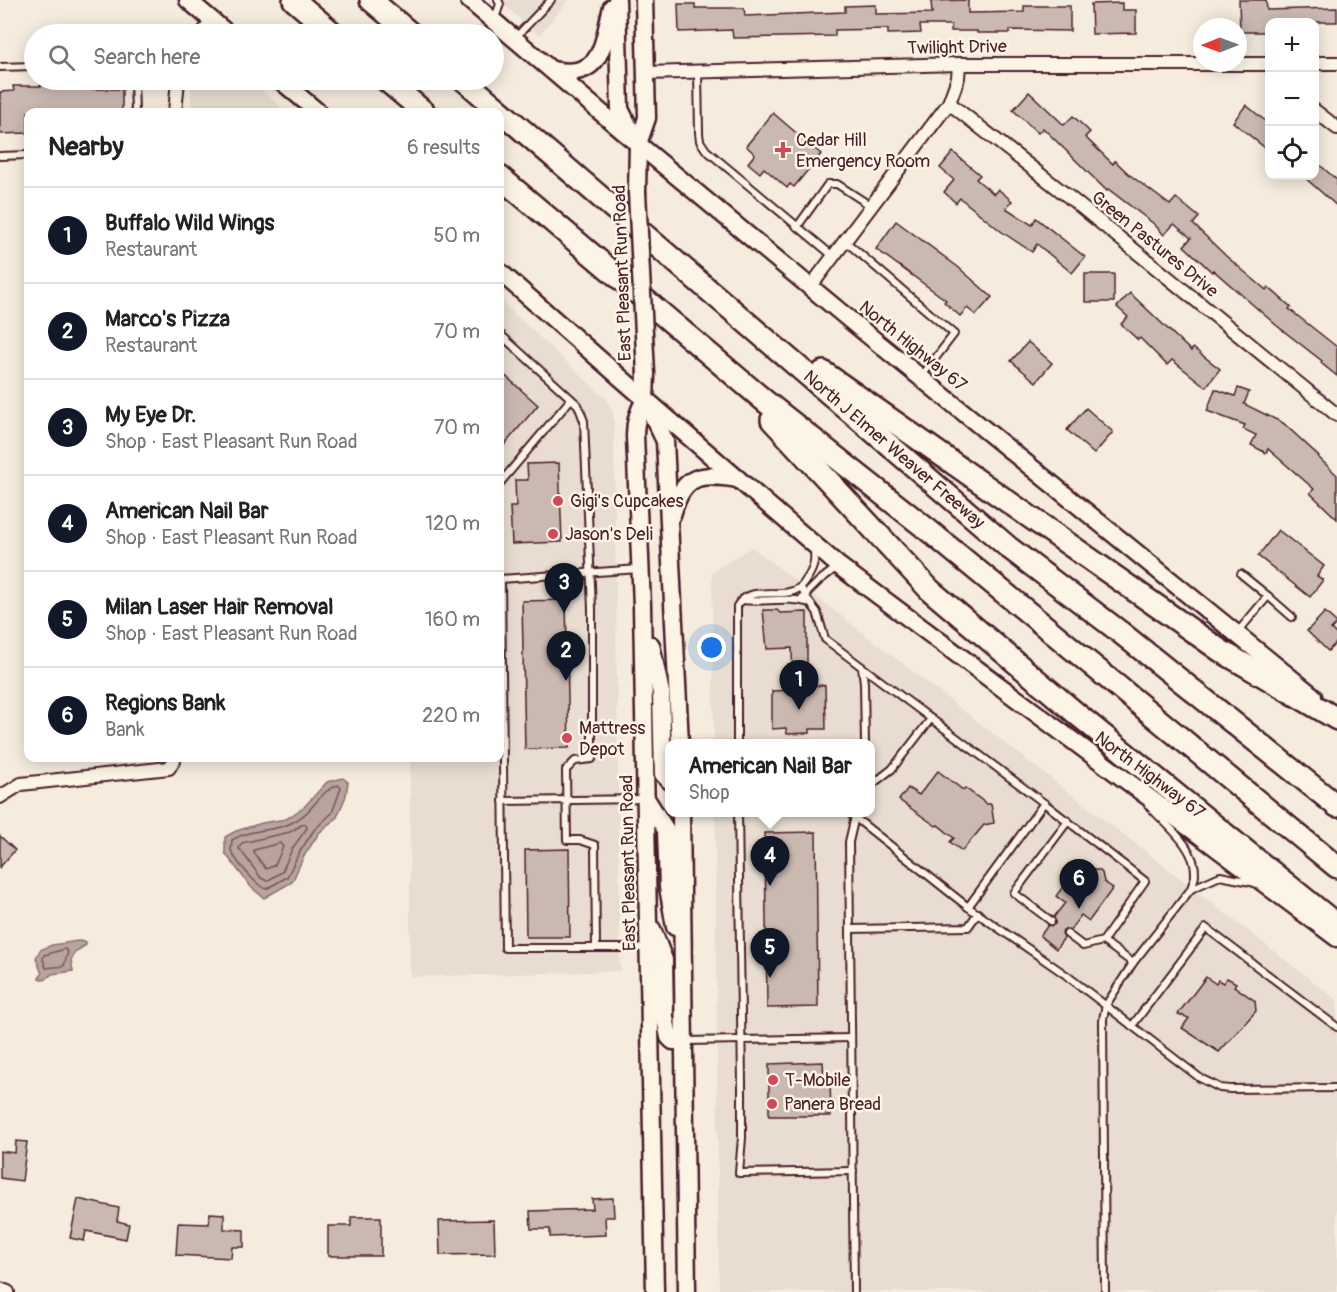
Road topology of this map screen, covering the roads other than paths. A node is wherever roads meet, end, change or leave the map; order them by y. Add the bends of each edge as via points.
1 (188, 0) edge
2 (294, 0) edge
3 (371, 0) edge
4 (469, 0) edge
5 (498, 0) edge
6 (551, 0) edge
7 (615, 0) edge
8 (644, 0) edge
9 (212, 21) junction
10 (494, 21) junction
11 (210, 24) edge
12 (216, 24) edge
13 (322, 24) edge
14 (399, 24) edge
15 (498, 24) edge
16 (504, 30) edge
17 (515, 39) junction
18 (1319, 63) edge
19 (1337, 63) edge
20 (959, 64) junction
21 (1263, 64) edge
22 (24, 66) edge
23 (0, 67) edge
24 (552, 70) junction
25 (698, 72) junction
26 (646, 73) junction
27 (134, 90) edge
28 (177, 90) edge
29 (292, 90) edge
30 (398, 90) edge
31 (476, 90) edge
32 (949, 103) junction
33 (135, 108) edge
34 (175, 108) edge
35 (313, 108) edge
36 (419, 108) edge
37 (497, 108) edge
38 (504, 114) edge
39 (1319, 114) edge
40 (1337, 128) edge
41 (638, 144) junction
42 (24, 155) edge
43 (0, 156) edge
44 (504, 180) edge
45 (871, 206) junction
46 (797, 226) junction
47 (845, 241) junction
48 (833, 256) junction
49 (504, 276) edge
50 (811, 286) junction
51 (713, 293) junction
52 (504, 340) edge
53 (710, 354) junction
54 (921, 378) junction
55 (571, 399) junction
56 (645, 400) junction
57 (1337, 415) edge
58 (504, 478) edge
59 (740, 480) junction
60 (670, 525) junction
61 (813, 544) junction
62 (839, 566) junction
63 (641, 569) junction
64 (590, 573) junction
65 (1241, 574) dead end
66 (504, 579) edge
67 (801, 588) junction
68 (1268, 596) junction
69 (803, 597) junction
70 (741, 600) junction
71 (642, 606) junction
72 (1292, 617) dead end
73 (1236, 634) junction
74 (862, 667) junction
75 (1337, 717) edge
76 (930, 720) junction
77 (680, 739) edge
78 (737, 739) edge
79 (865, 739) edge
80 (173, 762) edge
81 (502, 762) edge
82 (665, 776) edge
83 (1125, 781) junction
84 (875, 782) edge
85 (0, 797) edge
86 (646, 799) junction
87 (567, 800) junction
88 (503, 801) junction
89 (1044, 803) junction
90 (1337, 806) edge
91 (681, 817) edge
92 (738, 817) edge
93 (855, 817) edge
94 (858, 817) edge
95 (1068, 821) junction
96 (1337, 867) edge
97 (1265, 885) junction
98 (1191, 889) junction
99 (968, 906) junction
100 (978, 913) junction
101 (648, 920) junction
102 (1051, 921) dead end
103 (1337, 925) edge
104 (850, 929) junction
105 (1067, 934) dead end
106 (1337, 938) edge
107 (1103, 941) junction
108 (596, 948) junction
109 (649, 948) junction
110 (1133, 963) junction
111 (683, 975) junction
112 (1106, 1005) junction
113 (1132, 1026) junction
114 (1337, 1028) edge
115 (851, 1038) junction
116 (741, 1040) junction
117 (684, 1041) junction
118 (1337, 1088) edge
119 (853, 1172) junction
120 (0, 1289) edge
121 (8, 1292) edge
122 (655, 1292) edge
123 (687, 1292) edge
124 (854, 1292) edge
125 (1105, 1292) edge

1 - 9 main road
2 - 13 highway
3 - 14 highway
4 - 10 main road, North Highway 67
5 - 10 lane
6 - 17 lane
7 - 24 main road via 598,57 585,70 570,74
7 - 41 main road, East Pleasant Run Road via 620,109
8 - 26 main road, East Pleasant Run Road
9 - 11 street
9 - 12 main road
10 - 15 main road, North Highway 67
16 - 17 main road, North Highway 67
17 - 24 main road, North Highway 67
18 - 19 street
20 - 21 street, Twilight Drive
20 - 25 street, Twilight Drive
20 - 32 street
22 - 23 lane
24 - 41 main road, North Highway 67
25 - 26 street, Twilight Drive
25 - 46 lane via 700,141
26 - 41 main road, East Pleasant Run Road via 647,118
27 - 33 lane
28 - 34 street
29 - 35 main road
30 - 36 highway
31 - 37 highway, North J Elmer Weaver Freeway
32 - 45 street
32 - 57 street, Green Pastures Drive
38 - 51 highway, North J Elmer Weaver Freeway
39 - 40 street
41 - 50 main road, North Highway 67
41 - 56 main road, East Pleasant Run Road, bridge
42 - 43 lane
44 - 53 highway
45 - 46 lane via 837,184 828,184
45 - 47 street
46 - 48 lane
47 - 48 street
47 - 54 lane via 954,334
48 - 50 street
49 - 56 main road, North Highway 67
50 - 54 main road, North Highway 67
51 - 75 highway via 1221,651
51 - 90 highway, North J Elmer Weaver Freeway via 1008,547
52 - 55 lane
53 - 96 highway
53 - 103 highway via 930,590
54 - 73 main road, North Highway 67
55 - 58 lane
55 - 64 lane via 584,421
56 - 59 main road, North Highway 67
56 - 60 main road, East Pleasant Run Road via 665,441
56 - 63 main road, East Pleasant Run Road via 635,422
59 - 60 main road via 702,476 687,484 677,498
59 - 61 main road, North Highway 67
60 - 77 main road, East Pleasant Run Road
61 - 62 main road, North Highway 67
61 - 67 lane via 815,566
62 - 69 lane
62 - 83 main road, North Highway 67
63 - 64 lane
63 - 71 main road, East Pleasant Run Road
64 - 66 lane
64 - 87 lane via 591,759 575,761 566,770
65 - 68 lane
67 - 69 lane
67 - 70 lane via 790,593 755,594
68 - 72 lane
68 - 73 lane
69 - 70 lane
69 - 74 lane via 822,621 825,639
70 - 78 lane via 736,611
71 - 82 main road via 661,693
71 - 86 main road, East Pleasant Run Road
73 - 75 main road, North Highway 67
74 - 76 lane
74 - 79 lane
76 - 84 lane via 892,769
76 - 89 lane
80 - 85 street via 169,768 21,783
81 - 88 lane
83 - 97 main road, North Highway 67
83 - 98 lane via 1188,849 1196,876
86 - 87 lane
86 - 101 main road, East Pleasant Run Road
86 - 111 main road via 666,830 668,887
87 - 88 lane
87 - 108 lane via 567,840 595,845
88 - 108 lane via 505,948
89 - 95 lane
89 - 99 lane
91 - 111 main road
92 - 116 lane
93 - 104 lane via 849,842
94 - 99 lane
95 - 102 lane via 1014,893
95 - 107 lane via 1145,881
97 - 98 lane via 1220,876
97 - 106 main road, North Highway 67
98 - 110 lane
99 - 100 lane
100 - 104 lane via 968,927
100 - 112 lane
101 - 109 main road, East Pleasant Run Road
101 - 117 main road via 664,960 669,1037
104 - 115 lane
105 - 107 lane via 1083,946
107 - 110 lane
108 - 109 lane
109 - 122 main road, East Pleasant Run Road
110 - 112 lane
111 - 117 main road
112 - 113 lane
112 - 125 lane
113 - 114 lane via 1206,928
113 - 118 lane via 1200,1078 1220,1088
115 - 116 lane
115 - 119 lane
116 - 117 lane
116 - 119 lane via 739,1173
117 - 123 main road
119 - 124 lane
120 - 121 street

